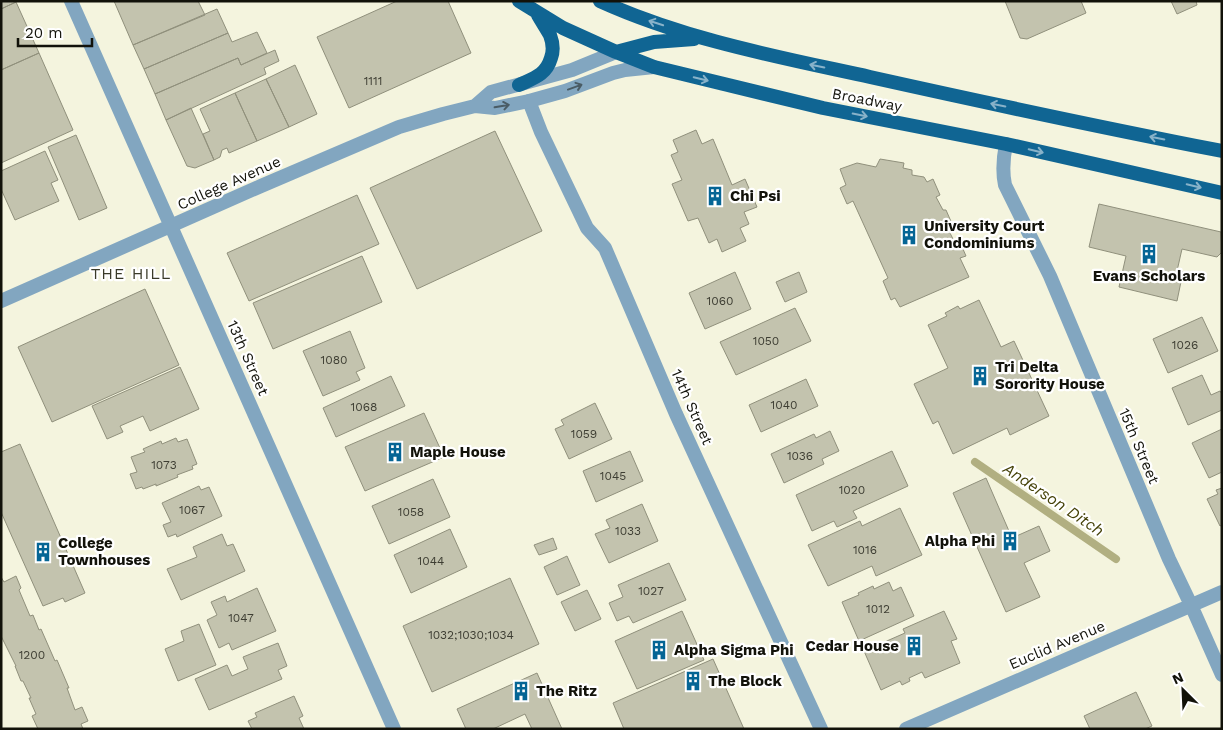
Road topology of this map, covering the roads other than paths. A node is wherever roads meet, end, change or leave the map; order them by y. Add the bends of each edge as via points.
1 (72, 1) edge
2 (519, 1) edge
3 (600, 1) edge
4 (538, 14) junction
5 (703, 39) junction
6 (616, 52) junction
7 (654, 67) junction
8 (519, 85) junction
9 (529, 101) junction
10 (474, 106) junction
11 (1006, 144) junction
12 (1222, 151) edge
13 (1222, 192) edge
14 (171, 226) junction
15 (1, 301) edge
16 (1222, 592) edge
17 (1191, 605) junction
18 (1222, 674) edge
19 (394, 729) edge
20 (822, 729) edge
21 (906, 729) edge

1 - 14 street, 13th Street
2 - 4 main road, Broadway
5 -> 3 main road, Broadway
4 - 6 main road, Broadway
4 - 8 main road via 552,43 552,56 546,70
5 - 6 main road via 654,42
12 -> 5 main road, Broadway via 806,64
6 - 7 main road, Broadway
6 - 8 street, College Avenue via 572,70
9 -> 7 street, College Avenue via 613,73
7 -> 11 main road, Broadway via 823,108
8 - 10 street, College Avenue via 491,92
10 -> 9 street, College Avenue via 495,108
9 - 20 street, 14th Street via 587,228 605,248 676,414
10 - 14 street, College Avenue via 400,127
11 -> 13 main road, Broadway
11 - 17 street, 15th Street via 1003,159 1005,185 1050,276
14 - 15 street, College Avenue
14 - 19 street, 13th Street
16 - 17 street, Euclid Avenue
17 - 18 street, 15th Street
17 - 21 street, Euclid Avenue

